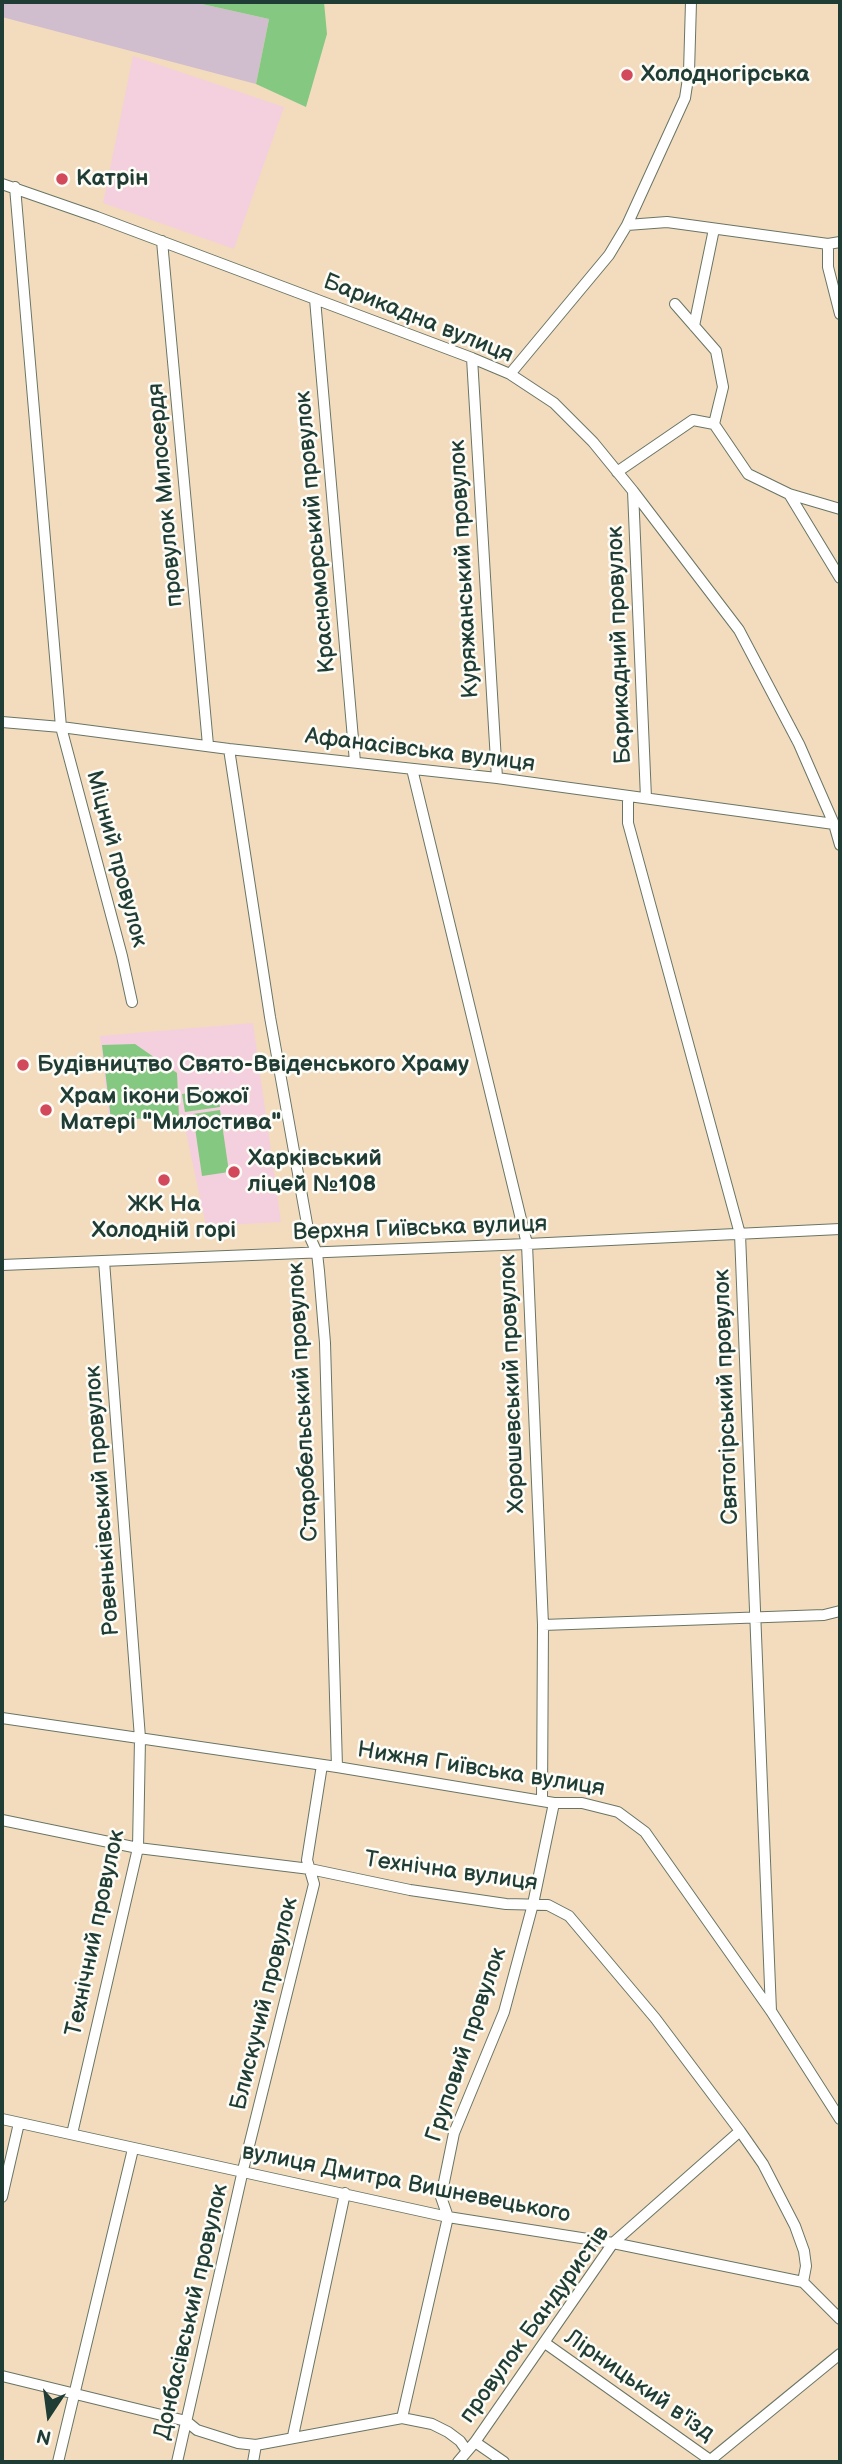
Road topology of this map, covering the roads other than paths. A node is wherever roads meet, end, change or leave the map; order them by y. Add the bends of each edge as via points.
1 (691, 2) edge
2 (2, 184) edge
3 (15, 187) junction
4 (627, 225) junction
5 (713, 229) junction
6 (162, 241) junction
7 (840, 242) edge
8 (828, 244) junction
9 (315, 299) junction
10 (675, 304) dead end
11 (840, 314) edge
12 (694, 326) junction
13 (472, 358) junction
14 (510, 374) junction
15 (714, 424) junction
16 (617, 472) junction
17 (633, 491) junction
18 (789, 494) junction
19 (840, 509) edge
20 (840, 578) edge
21 (2, 722) edge
22 (61, 727) junction
23 (208, 745) junction
24 (229, 749) junction
25 (355, 762) junction
26 (412, 769) junction
27 (497, 778) junction
28 (628, 796) junction
29 (646, 798) junction
30 (837, 829) edge
31 (840, 845) edge
32 (132, 1002) dead end
33 (840, 1229) edge
34 (740, 1234) junction
35 (527, 1244) junction
36 (317, 1253) junction
37 (104, 1261) junction
38 (2, 1265) edge
39 (840, 1611) edge
40 (754, 1617) junction
41 (543, 1625) junction
42 (2, 1718) edge
43 (140, 1738) junction
44 (322, 1765) junction
45 (337, 1767) junction
46 (542, 1801) junction
47 (554, 1803) junction
48 (2, 1820) edge
49 (138, 1848) junction
50 (310, 1869) junction
51 (533, 1904) junction
52 (771, 2011) junction
53 (2, 2119) edge
54 (840, 2119) edge
55 (19, 2123) junction
56 (740, 2131) junction
57 (72, 2134) junction
58 (133, 2150) junction
59 (243, 2171) junction
60 (345, 2193) junction
61 (2, 2197) edge
62 (441, 2197) junction
63 (424, 2211) junction
64 (448, 2217) junction
65 (613, 2243) junction
66 (803, 2282) junction
67 (840, 2319) edge
68 (545, 2343) junction
69 (840, 2354) edge
70 (2, 2376) edge
71 (75, 2393) junction
72 (402, 2418) junction
73 (186, 2421) junction
74 (293, 2436) junction
75 (475, 2442) junction
76 (256, 2445) junction
77 (467, 2451) junction
78 (709, 2461) edge
79 (58, 2462) edge
80 (177, 2462) edge
81 (253, 2462) edge
82 (458, 2462) edge
83 (504, 2462) edge

1 - 4 street via 685,98
2 - 3 street, Барикадна вулиця
3 - 6 street, Барикадна вулиця
3 - 22 street, Міцний провулок
4 - 5 street via 667,222
4 - 14 street via 609,255
5 - 8 street
5 - 12 street
6 - 9 street, Барикадна вулиця
6 - 23 street, провулок Милосердя
7 - 8 street
8 - 11 street via 828,267
9 - 13 street, Барикадна вулиця
9 - 25 street, Красноморський провулок
10 - 12 street
12 - 15 street via 716,351 723,387
13 - 14 street, Барикадна вулиця
13 - 27 street, Куряжанський провулок
14 - 16 street, Барикадна вулиця via 554,403
15 - 16 street via 693,420
15 - 18 street via 748,474
16 - 17 street, Барикадна вулиця
17 - 29 street, Барикадний провулок
17 - 30 street, Барикадна вулиця via 739,630
18 - 19 street
18 - 20 street
21 - 22 street, Афанасівська вулиця
22 - 23 street, Афанасівська вулиця
22 - 32 street, Міцний провулок
23 - 24 street, Афанасівська вулиця
24 - 25 street, Афанасівська вулиця
24 - 36 street, Старобельський провулок via 270,1017 309,1235
25 - 26 street, Афанасівська вулиця
26 - 27 street, Афанасівська вулиця
26 - 35 street, Хорошевський провулок
27 - 28 street, Афанасівська вулиця
28 - 29 street, Афанасівська вулиця
28 - 34 street, Святогірський провулок via 628,823
29 - 30 street, Афанасівська вулиця
30 - 31 street, Барикадна вулиця
33 - 34 street, Верхня Гиївська вулиця
34 - 35 street, Верхня Гиївська вулиця
34 - 40 street, Святогірський провулок
35 - 36 street, Верхня Гиївська вулиця
35 - 41 street, Хорошевський провулок
36 - 37 street, Верхня Гиївська вулиця
36 - 45 street, Старобельський провулок via 325,1343
37 - 38 street, Верхня Гиївська вулиця
37 - 43 street, Ровеньківський провулок
39 - 40 street
40 - 41 street
40 - 52 street, Святогірський провулок
41 - 46 street, Хорошевський провулок
42 - 43 street, Нижня Гиївська вулиця
43 - 44 street, Нижня Гиївська вулиця
43 - 49 street, Технічний провулок
44 - 45 street, Нижня Гиївська вулиця
44 - 50 street, Блискучий провулок via 307,1860
45 - 46 street, Нижня Гиївська вулиця
46 - 47 street, Нижня Гиївська вулиця
47 - 51 street, Груповий провулок
47 - 52 street, Нижня Гиївська вулиця via 582,1803 618,1812 645,1832
48 - 49 street, Технічна вулиця
49 - 50 street, Технічна вулиця
49 - 57 street, Технічний провулок
50 - 51 street, Технічна вулиця via 410,1890
50 - 59 street, Блискучий провулок via 314,1884
51 - 56 street, Технічна вулиця via 548,1905 569,1916
51 - 62 street, Груповий провулок via 504,2012 454,2133
52 - 54 street, Нижня Гиївська вулиця
53 - 55 street, вулиця Дмитра Вишневецького
55 - 57 street, вулиця Дмитра Вишневецького
55 - 61 street
56 - 65 street, провулок Бандуристів
56 - 66 street, Технічна вулиця via 795,2226 806,2266
57 - 58 street, вулиця Дмитра Вишневецького
58 - 59 street, вулиця Дмитра Вишневецького
58 - 71 street
59 - 60 street, вулиця Дмитра Вишневецького
59 - 73 street, Донбасівський провулок
60 - 63 street, вулиця Дмитра Вишневецького
60 - 74 street
62 - 63 street
62 - 64 street
63 - 64 street, вулиця Дмитра Вишневецького
64 - 65 street, вулиця Дмитра Вишневецького
64 - 72 street
65 - 66 street, вулиця Дмитра Вишневецького
65 - 68 street, провулок Бандуристів
66 - 67 street
68 - 75 street, провулок Бандуристів
68 - 78 street, Лірницький в'їзд
69 - 78 street
70 - 71 street
71 - 73 street
71 - 79 street
72 - 74 street
72 - 77 street via 440,2428
73 - 76 street via 217,2438
73 - 80 street, Донбасівський провулок
74 - 76 street
75 - 77 street, провулок Бандуристів
75 - 83 street
76 - 81 street
77 - 82 street, провулок Бандуристів

